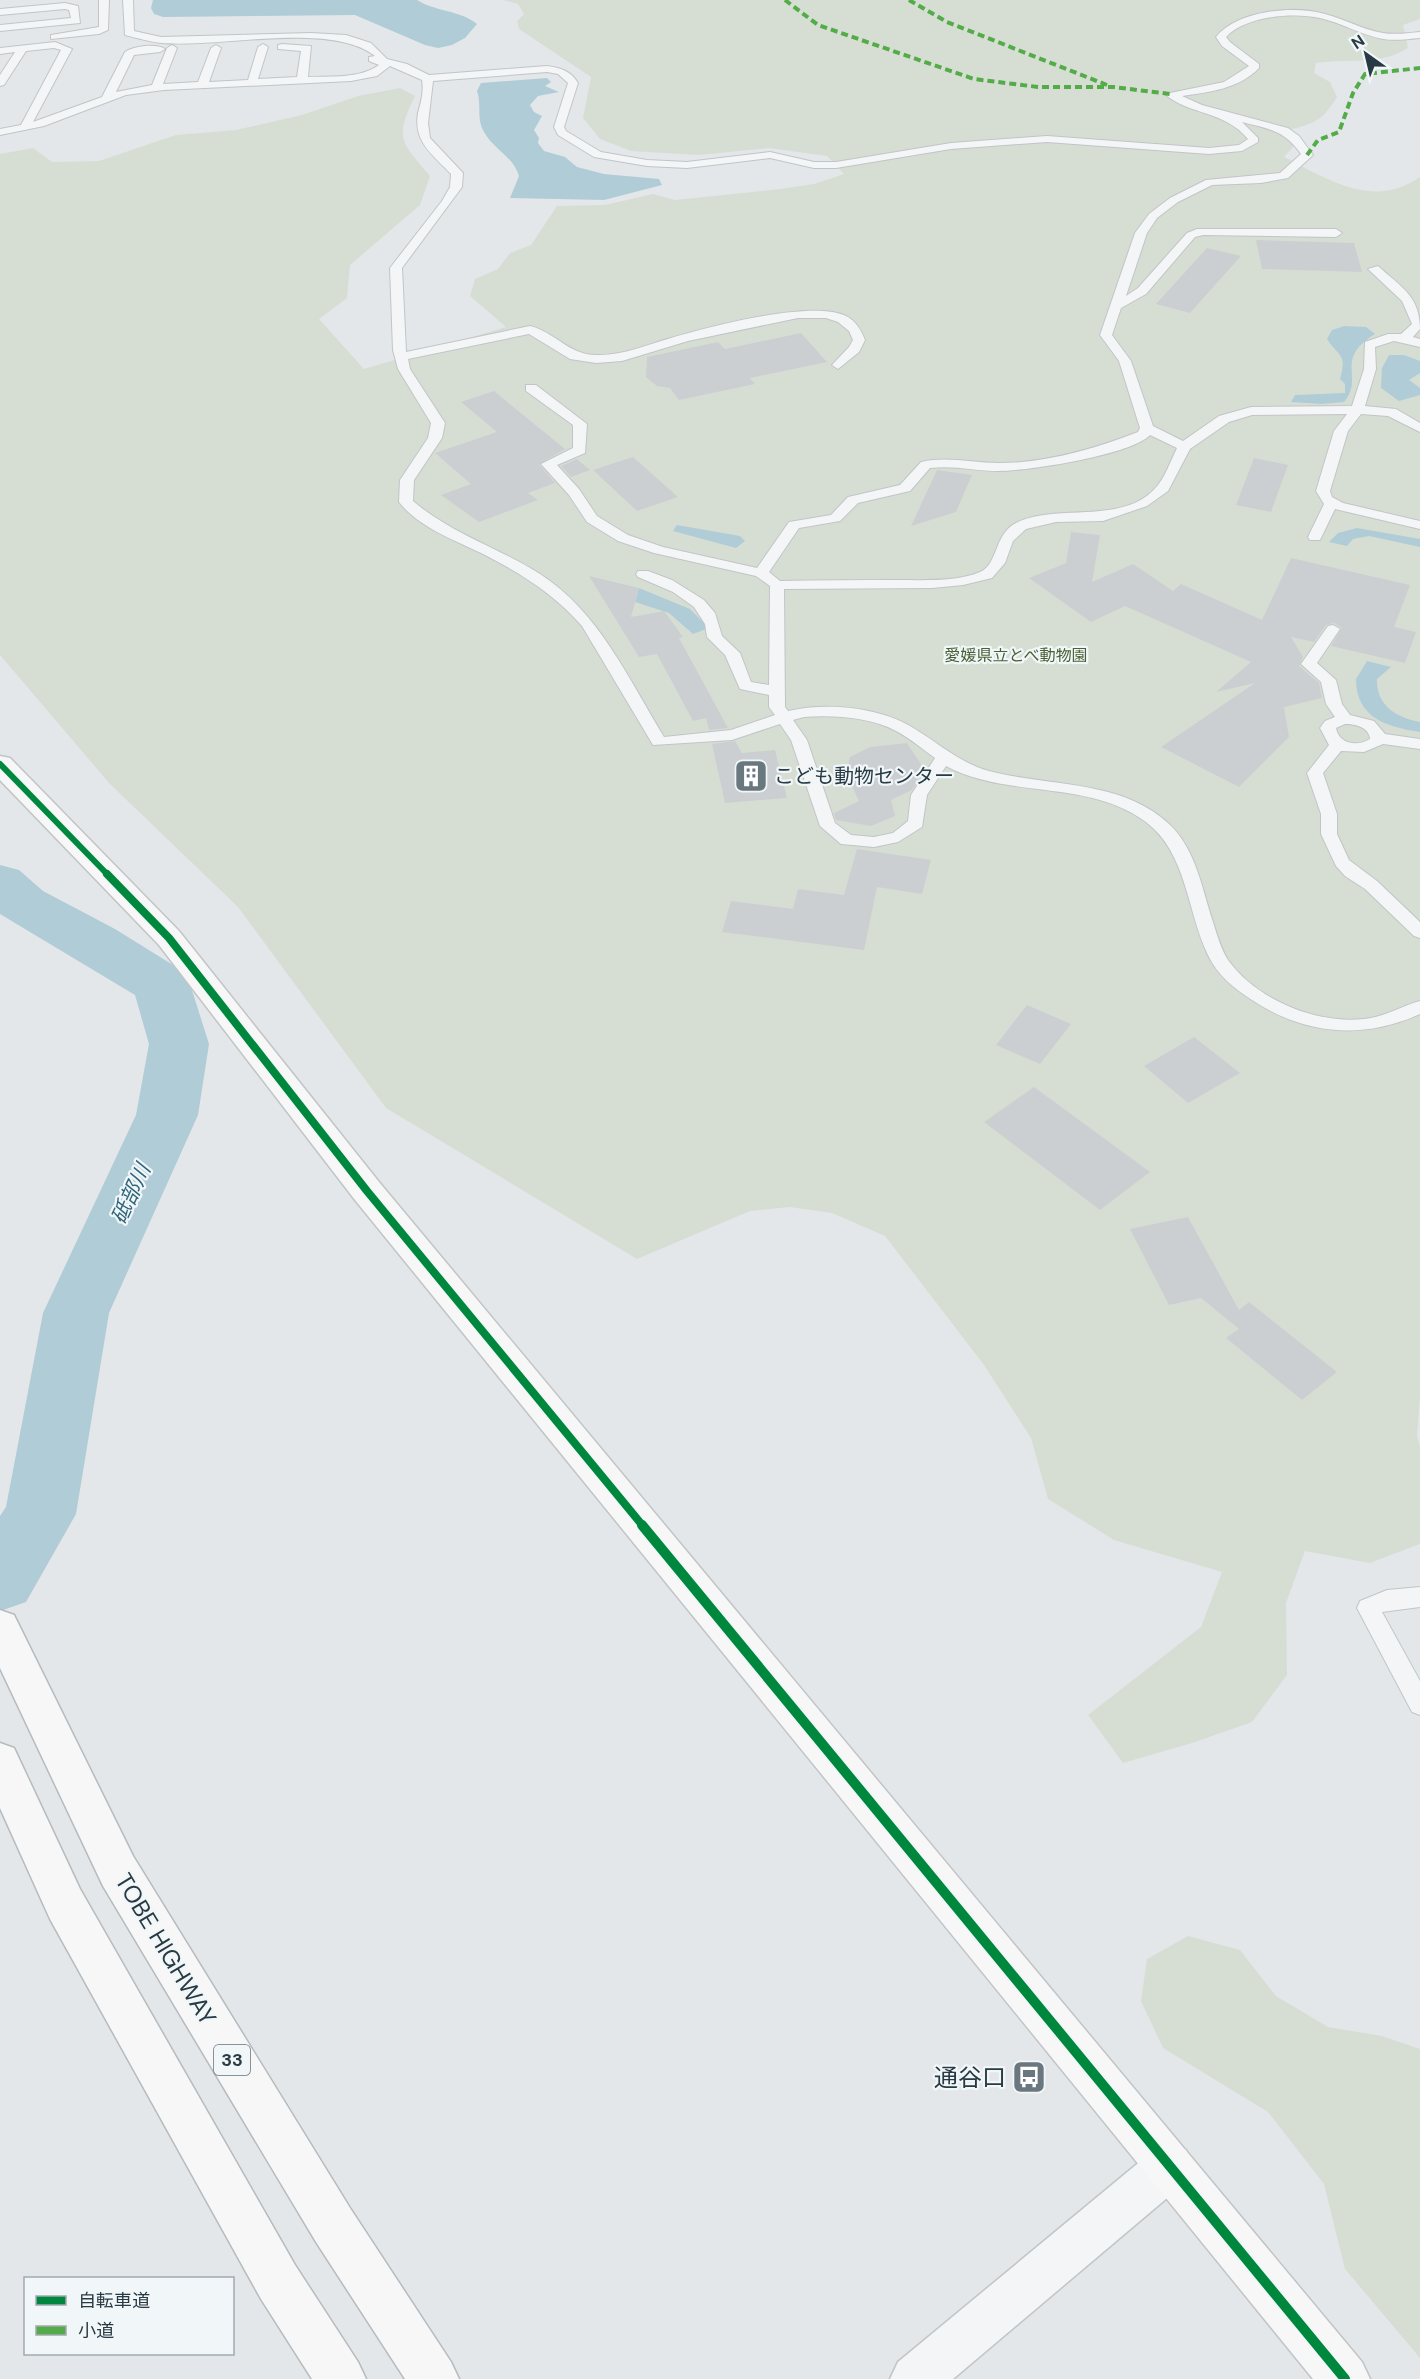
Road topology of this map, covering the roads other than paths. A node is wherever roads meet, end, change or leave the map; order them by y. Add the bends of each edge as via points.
1 (103, 0) edge
2 (128, 0) edge
3 (0, 12) edge
4 (0, 28) edge
5 (1420, 35) edge
6 (0, 41) edge
7 (262, 47) junction
8 (172, 48) junction
9 (216, 48) junction
10 (21, 49) junction
11 (0, 51) edge
12 (378, 60) junction
13 (427, 78) junction
14 (302, 80) junction
15 (0, 83) edge
16 (252, 83) junction
17 (202, 86) junction
18 (156, 88) junction
19 (107, 98) junction
20 (1219, 113) junction
21 (25, 127) junction
22 (0, 132) edge
23 (1336, 233) dead end
24 (1374, 269) dead end
25 (1115, 307) junction
26 (1405, 338) junction
27 (1420, 343) edge
28 (401, 357) junction
29 (838, 364) dead end
30 (531, 388) dead end
31 (1357, 410) junction
32 (1147, 428) junction
33 (1420, 428) edge
34 (1184, 447) junction
35 (1331, 504) junction
36 (1420, 525) edge
37 (1315, 537) dead end
38 (761, 573) junction
39 (643, 574) dead end
40 (777, 585) junction
41 (1333, 629) dead end
42 (776, 691) junction
43 (786, 718) junction
44 (1346, 719) junction
45 (1377, 738) junction
46 (1339, 744) junction
47 (1420, 744) edge
48 (943, 758) junction
49 (0, 765) edge
50 (1420, 932) edge
51 (1420, 1007) edge
52 (1420, 1597) edge
53 (0, 1627) edge
54 (1420, 1704) edge
55 (6, 1774) edge
56 (1170, 2166) junction
57 (341, 2379) edge
58 (434, 2379) edge
59 (915, 2379) edge
60 (1345, 2379) edge

1 - 6 lane via 104,28 99,31
2 - 12 lane via 129,33 140,37 346,38 367,45
3 - 4 lane via 65,6 74,8 76,21
5 - 20 lane via 1382,36 1305,14 1233,25 1221,37 1255,66 1250,74 1212,88 1170,94
7 - 9 lane
7 - 14 lane via 307,48
7 - 16 lane
8 - 9 lane
8 - 18 lane
8 - 19 lane via 129,52
9 - 17 lane
10 - 11 lane
10 - 15 lane
10 - 21 lane via 55,45 67,49
12 - 13 lane
12 - 14 lane via 385,66 373,74
13 - 20 lane via 559,70 571,77 573,83 559,127 562,133 598,155 687,165 770,155 814,165 836,165 951,146 1047,139 1209,152 1242,148 1254,140
13 - 28 lane via 430,89 421,125 425,139 457,173 456,187 396,268
14 - 16 lane
16 - 17 lane
17 - 18 lane
18 - 19 lane
19 - 21 lane
20 - 25 lane via 1284,130 1307,155 1284,176 1210,182 1153,216 1141,233
21 - 22 lane
23 - 25 lane via 1201,231 1191,236 1142,291
24 - 26 lane via 1408,299 1418,324
25 - 32 lane via 1106,335 1125,362
26 - 27 lane
26 - 31 lane via 1380,338 1369,345 1370,369
28 - 29 lane via 530,330 574,357 623,357 685,338 816,313 842,318 856,332 859,340 855,349
28 - 43 lane via 414,387 438,423 435,438 407,480 406,502 423,518 510,562 574,606 659,742 731,735
30 - 38 lane via 580,424 580,450 548,464 592,519 623,538 659,550
31 - 33 lane via 1391,412
31 - 34 lane via 1251,411 1224,419
31 - 35 lane via 1341,430 1323,491
32 - 34 lane
32 - 38 lane via 1143,435 1126,442 1034,465 926,465 906,488 852,500 835,518 794,525
34 - 40 lane via 1162,488 1142,503 1103,517 1056,518 1021,526 1006,539 998,563 987,575 932,584
35 - 36 lane
35 - 37 lane
38 - 40 lane
39 - 42 lane via 690,596 707,611 715,637 732,653 745,686
40 - 42 lane
41 - 44 lane via 1309,663 1328,680 1334,704
42 - 43 lane via 777,707
43 - 48 lane via 813,712 890,722
43 - 48 lane via 799,740 828,826 847,840 874,842 898,837 916,823 919,795
44 - 45 lane via 1366,723 1376,731
44 - 46 lane via 1328,728 1330,738
45 - 46 lane via 1360,749
45 - 47 lane
46 - 50 lane via 1316,773 1329,814 1329,834 1351,872 1371,885
48 - 51 lane via 999,779 1098,796 1152,818 1169,832 1181,854 1219,959 1239,982 1294,1017 1339,1027 1382,1022
49 - 56 main road via 169,938 367,1191
52 - 54 lane via 1387,1600 1368,1608
53 - 58 main road, TOBE HIGHWAY / 33 via 118,1871 333,2225
55 - 57 main road via 65,1904 278,2282
56 - 59 street
56 - 60 main road

